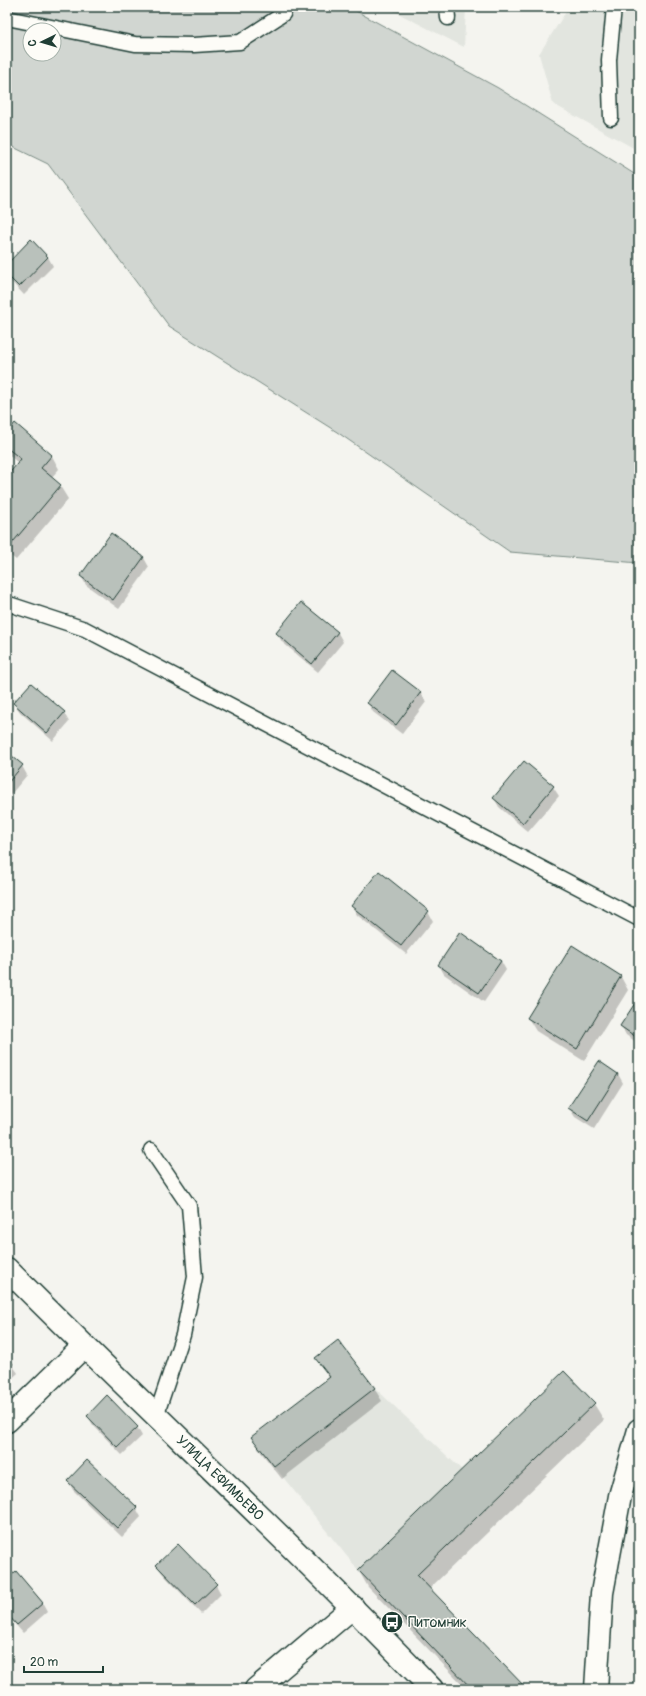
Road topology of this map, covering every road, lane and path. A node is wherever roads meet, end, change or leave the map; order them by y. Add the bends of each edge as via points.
1 (286, 7) edge
2 (614, 7) edge
3 (7, 18) edge
4 (611, 118) dead end
5 (7, 606) edge
6 (639, 919) edge
7 (151, 1150) dead end
8 (7, 1269) edge
9 (84, 1346) junction
10 (156, 1416) junction
11 (7, 1421) edge
12 (639, 1430) edge
13 (353, 1607) junction
14 (256, 1689) edge
15 (432, 1689) edge
16 (596, 1689) edge

1 - 3 lane via 282,14 240,42 194,45 135,44
2 - 4 lane via 609,60
5 - 6 lane via 9,604 85,629
7 - 10 lane via 189,1206 195,1277 183,1335
8 - 9 street, УЛИЦА ЕФИМЬЕВО
9 - 10 street, УЛИЦА ЕФИМЬЕВО
9 - 11 street
10 - 13 street, УЛИЦА ЕФИМЬЕВО
12 - 16 street via 620,1496 602,1593
13 - 14 street
13 - 15 street, УЛИЦА ЕФИМЬЕВО

